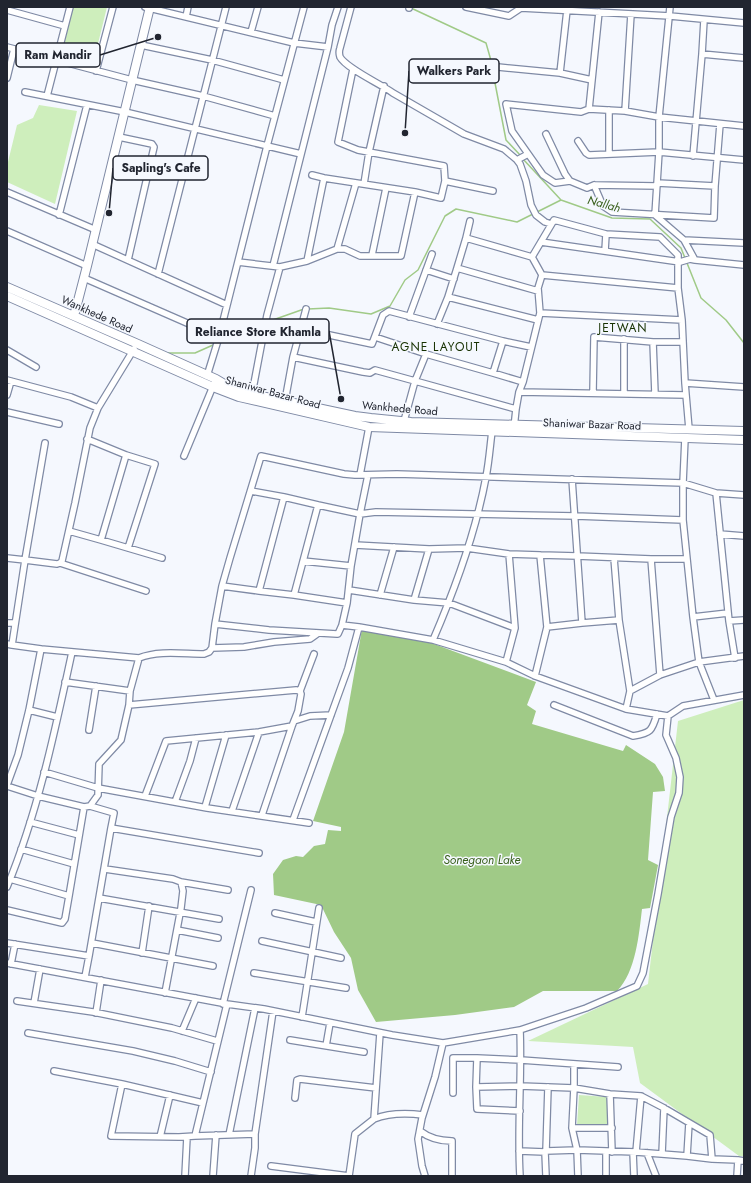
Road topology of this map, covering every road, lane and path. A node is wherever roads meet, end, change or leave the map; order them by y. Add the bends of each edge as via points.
1 (70, 7) edge
2 (113, 7) edge
3 (148, 7) edge
4 (188, 7) edge
5 (226, 7) edge
6 (258, 7) edge
7 (304, 7) edge
8 (338, 7) edge
9 (351, 7) edge
10 (466, 7) edge
11 (521, 7) edge
12 (670, 7) edge
13 (7, 10) edge
14 (567, 10) junction
15 (599, 12) junction
16 (631, 14) junction
17 (670, 16) junction
18 (186, 17) junction
19 (704, 20) junction
20 (744, 23) edge
21 (221, 25) junction
22 (65, 26) junction
23 (251, 32) junction
24 (294, 43) junction
25 (141, 45) junction
26 (7, 47) edge
27 (328, 47) junction
28 (14, 49) junction
29 (702, 54) junction
30 (744, 58) edge
31 (57, 60) junction
32 (212, 60) junction
33 (498, 67) dead end
34 (353, 69) junction
35 (96, 71) junction
36 (560, 73) junction
37 (7, 78) edge
38 (132, 80) junction
39 (284, 80) junction
40 (592, 80) junction
41 (384, 86) junction
42 (24, 92) dead end
43 (47, 96) junction
44 (203, 96) junction
45 (87, 104) junction
46 (589, 109) junction
47 (609, 110) junction
48 (625, 111) junction
49 (124, 112) junction
50 (275, 116) junction
51 (659, 117) junction
52 (697, 121) junction
53 (720, 124) junction
54 (744, 126) edge
55 (195, 129) junction
56 (546, 134) dead end
57 (119, 136) junction
58 (578, 141) dead end
59 (266, 146) junction
60 (369, 152) junction
61 (659, 152) junction
62 (301, 154) junction
63 (528, 154) junction
64 (609, 154) junction
65 (693, 156) junction
66 (717, 158) junction
67 (517, 160) junction
68 (744, 160) edge
69 (312, 175) dead end
70 (324, 178) junction
71 (445, 181) junction
72 (570, 181) junction
73 (356, 183) junction
74 (364, 184) junction
75 (657, 185) junction
76 (594, 186) junction
77 (715, 186) junction
78 (386, 188) junction
79 (493, 191) dead end
80 (7, 192) edge
81 (415, 192) junction
82 (59, 214) junction
83 (655, 215) junction
84 (470, 222) dead end
85 (551, 224) junction
86 (96, 230) junction
87 (7, 231) edge
88 (606, 234) junction
89 (466, 238) junction
90 (684, 240) junction
91 (541, 242) junction
92 (92, 244) junction
93 (744, 244) edge
94 (337, 249) junction
95 (605, 252) junction
96 (432, 254) dead end
97 (372, 255) junction
98 (532, 257) junction
99 (128, 260) junction
100 (693, 260) junction
101 (307, 261) junction
102 (679, 261) junction
103 (238, 262) junction
104 (744, 265) edge
105 (87, 266) junction
106 (273, 266) junction
107 (280, 267) junction
108 (457, 268) junction
109 (426, 270) junction
110 (158, 274) junction
111 (542, 275) junction
112 (84, 278) junction
113 (454, 279) junction
114 (7, 287) edge
115 (678, 288) junction
116 (538, 291) junction
117 (7, 296) edge
118 (448, 297) junction
119 (227, 305) junction
120 (306, 309) dead end
121 (540, 313) junction
122 (74, 316) junction
123 (409, 317) junction
124 (538, 320) junction
125 (682, 320) junction
126 (437, 324) junction
127 (301, 329) junction
128 (219, 337) junction
129 (375, 337) junction
130 (624, 339) junction
131 (503, 341) junction
132 (654, 342) junction
133 (683, 342) junction
134 (138, 344) junction
135 (531, 347) junction
136 (7, 350) edge
137 (133, 352) junction
138 (426, 354) junction
139 (293, 357) junction
140 (36, 367) dead end
141 (493, 373) junction
142 (207, 376) junction
143 (415, 380) junction
144 (9, 381) edge
145 (523, 382) junction
146 (215, 383) junction
147 (685, 383) junction
148 (744, 387) edge
149 (519, 392) junction
150 (594, 392) junction
151 (624, 393) junction
152 (252, 394) junction
153 (655, 394) junction
154 (7, 395) edge
155 (686, 395) junction
156 (285, 401) junction
157 (98, 408) junction
158 (516, 409) junction
159 (7, 412) edge
160 (404, 421) junction
161 (59, 424) dead end
162 (369, 427) junction
163 (514, 428) junction
164 (689, 429) junction
165 (744, 431) edge
166 (492, 432) junction
167 (685, 438) junction
168 (87, 440) junction
169 (744, 440) edge
170 (45, 443) dead end
171 (126, 455) junction
172 (184, 456) dead end
173 (360, 475) junction
174 (368, 475) junction
175 (486, 477) junction
176 (572, 480) junction
177 (683, 483) junction
178 (251, 491) junction
179 (716, 493) junction
180 (744, 495) edge
181 (284, 497) junction
182 (318, 505) junction
183 (360, 514) junction
184 (478, 515) junction
185 (576, 516) junction
186 (683, 520) junction
187 (69, 531) junction
188 (720, 534) junction
189 (744, 536) edge
190 (101, 540) junction
191 (355, 545) junction
192 (394, 547) junction
193 (128, 548) junction
194 (467, 548) junction
195 (429, 549) junction
196 (510, 554) junction
197 (540, 555) junction
198 (577, 556) junction
199 (7, 558) edge
200 (162, 558) dead end
201 (614, 558) junction
202 (650, 559) junction
203 (687, 559) junction
204 (25, 560) junction
205 (303, 561) junction
206 (60, 563) junction
207 (351, 566) junction
208 (222, 586) junction
209 (349, 590) junction
210 (146, 591) dead end
211 (259, 591) junction
212 (294, 595) junction
213 (380, 595) junction
214 (414, 600) junction
215 (347, 603) junction
216 (449, 603) junction
217 (728, 613) junction
218 (693, 617) junction
219 (619, 620) junction
220 (744, 620) edge
221 (729, 621) junction
222 (7, 623) edge
223 (15, 623) junction
224 (582, 623) junction
225 (215, 624) junction
226 (342, 625) junction
227 (359, 627) junction
228 (546, 627) junction
229 (515, 628) junction
230 (317, 634) junction
231 (433, 640) junction
232 (10, 645) edge
233 (212, 648) junction
234 (41, 649) junction
235 (72, 652) junction
236 (314, 654) dead end
237 (744, 656) edge
238 (139, 658) junction
239 (735, 658) junction
240 (506, 662) junction
241 (699, 662) junction
242 (660, 675) junction
243 (535, 676) junction
244 (66, 682) junction
245 (96, 686) junction
246 (130, 691) junction
247 (300, 691) junction
248 (630, 691) junction
249 (744, 695) edge
250 (714, 700) junction
251 (554, 705) dead end
252 (129, 706) junction
253 (626, 708) junction
254 (29, 710) junction
255 (657, 714) junction
256 (331, 715) junction
257 (668, 716) junction
258 (57, 717) junction
259 (293, 723) junction
260 (89, 730) dead end
261 (259, 732) junction
262 (226, 735) junction
263 (196, 738) junction
264 (44, 772) junction
265 (7, 785) edge
266 (98, 788) junction
267 (38, 796) junction
268 (145, 796) junction
269 (175, 802) junction
270 (87, 807) junction
271 (204, 807) junction
272 (232, 811) junction
273 (262, 815) junction
274 (293, 820) junction
275 (30, 822) junction
276 (309, 823) dead end
277 (111, 828) junction
278 (79, 835) junction
279 (21, 849) junction
280 (259, 853) dead end
281 (74, 864) junction
282 (105, 869) junction
283 (10, 879) junction
284 (180, 882) junction
285 (7, 887) edge
286 (228, 890) dead end
287 (251, 890) dead end
288 (69, 896) junction
289 (99, 898) junction
290 (149, 906) junction
291 (319, 908) dead end
292 (7, 910) edge
293 (180, 912) junction
294 (275, 914) dead end
295 (219, 919) dead end
296 (316, 922) junction
297 (177, 930) junction
298 (218, 938) dead end
299 (262, 941) dead end
300 (7, 943) edge
301 (92, 943) junction
302 (15, 944) junction
303 (312, 951) junction
304 (142, 952) junction
305 (89, 956) junction
306 (172, 958) junction
307 (341, 958) dead end
308 (9, 963) edge
309 (213, 966) dead end
310 (40, 969) junction
311 (254, 973) dead end
312 (85, 977) junction
313 (101, 980) junction
314 (307, 982) junction
315 (346, 988) dead end
316 (164, 993) junction
317 (196, 998) junction
318 (17, 1001) dead end
319 (34, 1003) junction
320 (225, 1004) junction
321 (255, 1008) junction
322 (273, 1011) junction
323 (96, 1013) junction
324 (302, 1017) junction
325 (330, 1023) junction
326 (520, 1030) junction
327 (182, 1031) junction
328 (28, 1033) dead end
329 (380, 1033) junction
330 (290, 1040) dead end
331 (217, 1041) junction
332 (443, 1043) junction
333 (326, 1046) junction
334 (364, 1052) dead end
335 (477, 1058) junction
336 (521, 1060) junction
337 (574, 1064) junction
338 (618, 1067) dead end
339 (54, 1071) dead end
340 (211, 1072) junction
341 (122, 1084) junction
342 (520, 1086) junction
343 (476, 1087) junction
344 (548, 1087) junction
345 (376, 1088) junction
346 (574, 1088) junction
347 (453, 1093) dead end
348 (610, 1094) junction
349 (170, 1095) junction
350 (641, 1096) junction
351 (295, 1098) dead end
352 (203, 1103) junction
353 (664, 1108) junction
354 (520, 1111) junction
355 (423, 1115) junction
356 (374, 1119) junction
357 (689, 1123) junction
358 (572, 1128) junction
359 (612, 1128) junction
360 (420, 1132) junction
361 (255, 1134) junction
362 (216, 1135) junction
363 (230, 1135) junction
364 (195, 1136) junction
365 (160, 1137) junction
366 (187, 1137) junction
367 (577, 1150) junction
368 (518, 1151) junction
369 (609, 1151) junction
370 (546, 1152) junction
371 (634, 1152) junction
372 (647, 1153) junction
373 (662, 1154) junction
374 (687, 1156) junction
375 (712, 1159) junction
376 (741, 1161) edge
377 (271, 1166) dead end
378 (185, 1176) edge
379 (213, 1176) edge
380 (251, 1176) edge
381 (349, 1176) edge
382 (425, 1176) edge
383 (452, 1176) edge
384 (520, 1176) edge
385 (546, 1176) edge
386 (578, 1176) edge
387 (606, 1176) edge
388 (634, 1176) edge
389 (656, 1176) edge
390 (737, 1176) edge

1 - 22 street
2 - 35 street
3 - 18 street
3 - 25 main road
4 - 18 street
5 - 21 street
6 - 23 street
7 - 24 street
8 - 27 street
9 - 34 street via 339,53
10 - 11 street via 509,16
11 - 14 street
12 - 17 street
13 - 22 street
14 - 15 street
14 - 36 street
15 - 16 street
15 - 40 street
16 - 17 street
16 - 48 street
17 - 19 street
17 - 51 street
18 - 21 street
19 - 20 street
19 - 29 street
21 - 23 street
21 - 32 street
22 - 31 street
23 - 24 street
24 - 27 street
24 - 39 street
25 - 32 street
25 - 38 main road
26 - 28 street
27 - 62 street
28 - 31 street
28 - 37 street
29 - 30 street
29 - 52 street
31 - 35 street
31 - 43 street
32 - 39 street
32 - 44 street
33 - 36 street
34 - 41 street
34 - 60 street via 338,142
35 - 38 street
36 - 40 street
38 - 44 street
38 - 49 main road
39 - 50 street
40 - 46 street
41 - 60 street
41 - 67 street via 464,134 504,149
42 - 43 street
43 - 45 street
44 - 50 street
44 - 55 street
45 - 49 street
45 - 82 street
46 - 47 street
46 - 63 street via 580,112 506,104 512,131
47 - 48 street
47 - 64 street
48 - 51 street
49 - 55 street
49 - 57 main road
50 - 59 street
51 - 52 street
51 - 61 street
52 - 53 street
52 - 65 street
53 - 54 street
53 - 66 street
55 - 59 street
55 - 110 street
56 - 72 street
57 - 86 main road
57 - 99 street via 152,144 154,147
58 - 64 street via 589,155
59 - 62 street
59 - 103 street
60 - 71 street via 444,166
60 - 74 street
61 - 64 street
61 - 65 street
61 - 75 street
62 - 106 street
63 - 67 street
63 - 72 street via 543,175 555,183
65 - 66 street
66 - 68 street
66 - 77 street
67 - 85 street via 536,215
69 - 70 street
70 - 73 street
70 - 101 street
71 - 79 street
71 - 81 street via 441,198
72 - 76 street via 587,188
73 - 74 street
73 - 94 street
74 - 78 street
75 - 76 street
75 - 77 street
75 - 83 street
76 - 83 street via 603,206 612,212
77 - 83 street via 714,218
78 - 81 street
78 - 97 street
80 - 82 street
81 - 97 street via 401,256
82 - 86 street
83 - 90 street
84 - 89 street
85 - 88 street via 554,220
85 - 91 street
86 - 92 main road
87 - 105 street
88 - 95 street
88 - 102 street via 660,237 678,255
89 - 98 street
89 - 108 street
90 - 93 street
90 - 100 street
91 - 95 street
91 - 98 street
92 - 99 street
92 - 105 main road
94 - 97 street via 345,249 360,256
94 - 101 street
95 - 102 street
96 - 109 street
98 - 111 street
99 - 110 street
100 - 102 street
100 - 104 street
101 - 107 street
102 - 115 street
103 - 106 street
103 - 119 street
105 - 112 main road
106 - 107 street
107 - 152 street via 267,315
108 - 113 street
108 - 116 street
109 - 113 street
109 - 123 street
110 - 119 street
111 - 115 street
111 - 116 street
112 - 122 main road
112 - 128 street
113 - 118 street
114 - 122 main road, Wankhede Road
115 - 125 street
116 - 121 street
117 - 137 main road, Shaniwar Bazar Road
118 - 124 street
118 - 126 street
119 - 128 street
120 - 127 street
121 - 124 street
121 - 125 street
122 - 134 main road, Wankhede Road
123 - 126 street
123 - 129 street via 389,311 385,313
124 - 135 street
125 - 133 street
126 - 131 street
127 - 129 street via 372,344
127 - 139 street
128 - 142 street
129 - 138 street
130 - 132 street
130 - 150 street via 594,337
130 - 151 street
131 - 135 street
131 - 141 street
132 - 133 street
132 - 153 street
133 - 147 street
134 - 137 street
134 - 142 main road, Wankhede Road
135 - 145 street
136 - 140 street
137 - 146 main road, Shaniwar Bazar Road
137 - 157 street
138 - 141 street
138 - 143 street
139 - 143 street via 363,372 370,373 375,370
139 - 156 street
141 - 145 street
142 - 146 main road, Wankhede Road
143 - 158 street
143 - 160 street
144 - 154 street
144 - 157 street via 71,397
145 - 149 street
146 - 152 main road, Wankhede Road
146 - 162 main road, Shaniwar Bazar Road via 239,397
146 - 172 street
147 - 148 street
147 - 155 street
149 - 150 street
149 - 158 street
150 - 151 street
151 - 153 street
152 - 156 main road, Wankhede Road
153 - 155 street
155 - 164 street
156 - 160 main road, Wankhede Road via 371,418
157 - 168 street
158 - 163 street
159 - 161 street
160 - 163 main road, Wankhede Road
162 - 166 main road, Shaniwar Bazar Road
162 - 173 street
163 - 164 main road, Wankhede Road
163 - 166 main road, Shaniwar Bazar Road
163 - 167 main road, Shaniwar Bazar Road
164 - 165 main road, Wankhede Road
166 - 175 street
167 - 169 main road, Shaniwar Bazar Road
167 - 177 street
168 - 171 street
168 - 187 street
170 - 204 street
171 - 190 street
171 - 193 street via 155,464
173 - 174 street
173 - 178 street via 344,474 262,456
174 - 175 street
174 - 183 street
175 - 176 street
175 - 184 street
176 - 177 street
176 - 185 street
177 - 179 street
177 - 186 street
178 - 181 street
178 - 208 street
179 - 180 street
179 - 188 street
181 - 182 street
181 - 211 street
182 - 183 street
182 - 205 street
183 - 184 street via 376,512
183 - 191 street
184 - 185 street
184 - 194 street
185 - 186 street
185 - 198 street
186 - 203 street
187 - 190 street
187 - 206 street
188 - 189 street
188 - 217 street
190 - 193 street
191 - 192 street
191 - 207 street
192 - 195 street
192 - 213 street
193 - 200 street
194 - 195 street
194 - 196 street
194 - 216 street
195 - 214 street
196 - 197 street
196 - 229 street
197 - 198 street
197 - 228 street
198 - 201 street
198 - 224 street
199 - 204 street
201 - 202 street
201 - 219 street
202 - 203 street
202 - 242 street
203 - 218 street
204 - 206 street
204 - 223 street
205 - 207 street
205 - 212 street
206 - 210 street
207 - 209 street
208 - 211 street
208 - 225 street
209 - 213 street
209 - 215 street
211 - 212 street
212 - 215 street
213 - 214 street
214 - 216 street
215 - 226 street
216 - 229 street
216 - 231 street
217 - 218 street
217 - 221 street
218 - 241 street
219 - 224 street
219 - 248 street
220 - 221 street
221 - 239 street
222 - 223 street
223 - 232 street
224 - 228 street
225 - 230 street
225 - 233 street
226 - 227 street
226 - 230 street via 338,634
227 - 231 street
227 - 256 street
228 - 243 street
229 - 240 street
230 - 233 street via 310,639 244,648
231 - 240 street
232 - 234 street
233 - 238 street via 204,654 168,653
234 - 235 street
234 - 254 street
235 - 238 street
235 - 244 street
236 - 247 street
237 - 239 street
238 - 246 street
239 - 241 street
240 - 243 street
241 - 242 street
241 - 250 street
242 - 248 street
243 - 253 street
244 - 245 street
244 - 258 street
245 - 246 street
245 - 260 street
246 - 252 street
247 - 252 street
247 - 259 street via 298,711
248 - 253 street
249 - 250 street
250 - 257 street via 683,706
251 - 255 street via 633,736 646,734 653,728
252 - 266 street via 121,740 99,764
253 - 255 street
254 - 258 street
254 - 265 street
255 - 257 street
256 - 259 street via 310,716
256 - 274 street
257 - 326 street via 666,735 676,758 680,777 679,793 670,816 643,973 637,986 586,1008
258 - 264 street
259 - 261 street
259 - 273 street
261 - 262 street
261 - 272 street
262 - 263 street
262 - 271 street
263 - 268 street via 166,741
263 - 269 street
264 - 266 street
264 - 267 street
265 - 267 street
266 - 268 street
266 - 270 street via 98,795
267 - 270 street
267 - 275 street
268 - 269 street
269 - 271 street
270 - 277 street via 114,813
270 - 278 street
271 - 272 street
272 - 273 street
273 - 274 street
274 - 276 street
275 - 278 street
275 - 279 street
277 - 280 street
277 - 282 street
278 - 281 street
279 - 281 street
279 - 283 street
281 - 288 street
282 - 284 street
282 - 289 street
283 - 285 street
283 - 288 street
284 - 286 street
284 - 293 street via 183,891
287 - 320 street
288 - 292 street via 62,923
289 - 290 street
289 - 301 street
290 - 293 street
290 - 304 street
291 - 296 street
293 - 295 street
293 - 297 street
294 - 296 street
296 - 303 street
297 - 298 street
297 - 306 street
299 - 303 street
300 - 302 street
301 - 304 street
301 - 305 street
302 - 305 street
302 - 308 street
303 - 307 street
303 - 314 street
304 - 306 street
305 - 312 street
306 - 309 street
306 - 316 street
308 - 310 street
310 - 312 street
310 - 319 street
311 - 314 street
312 - 313 street
313 - 316 street
313 - 323 street
314 - 315 street
314 - 324 street
316 - 317 street
317 - 320 street
317 - 327 street
318 - 319 street
319 - 323 street
320 - 321 street
320 - 331 street
321 - 322 street
321 - 363 street
322 - 324 street
322 - 361 street
323 - 327 street
324 - 325 street
325 - 329 street
325 - 333 street
326 - 332 street
326 - 336 street
327 - 331 street
328 - 340 street via 133,1052
329 - 332 street
329 - 345 street
330 - 333 street
331 - 340 street
332 - 355 street via 436,1077
333 - 334 street
335 - 336 street
335 - 343 street
335 - 347 street via 453,1058
336 - 337 street
336 - 342 street
337 - 338 street
337 - 346 street
339 - 341 street
340 - 352 street
341 - 349 street
341 - 365 street via 111,1136
342 - 343 street
342 - 344 street
342 - 354 street
343 - 354 street via 477,1109
344 - 346 street
344 - 370 street
345 - 351 street via 300,1079 297,1080
345 - 356 street
346 - 348 street
346 - 358 street
348 - 350 street
348 - 359 street
349 - 352 street
349 - 365 street
350 - 353 street
350 - 371 street
352 - 364 street
353 - 357 street
353 - 373 street
354 - 368 street
355 - 356 street via 390,1115
355 - 360 street
356 - 381 street via 355,1134
357 - 374 street
357 - 375 street via 710,1135
358 - 359 street
358 - 367 street
359 - 369 street
360 - 382 street via 418,1139
360 - 383 street via 438,1140 452,1141
361 - 363 street
361 - 380 street
362 - 363 street
362 - 364 street
362 - 379 street
364 - 366 street
365 - 366 street
366 - 378 street
367 - 369 street
367 - 370 street
367 - 386 street
368 - 370 street
368 - 384 street
369 - 371 street
369 - 387 street
370 - 385 street
371 - 372 street
371 - 388 street
372 - 373 street
372 - 389 street
373 - 374 street
374 - 375 street
375 - 376 street
376 - 390 street
377 - 381 street

